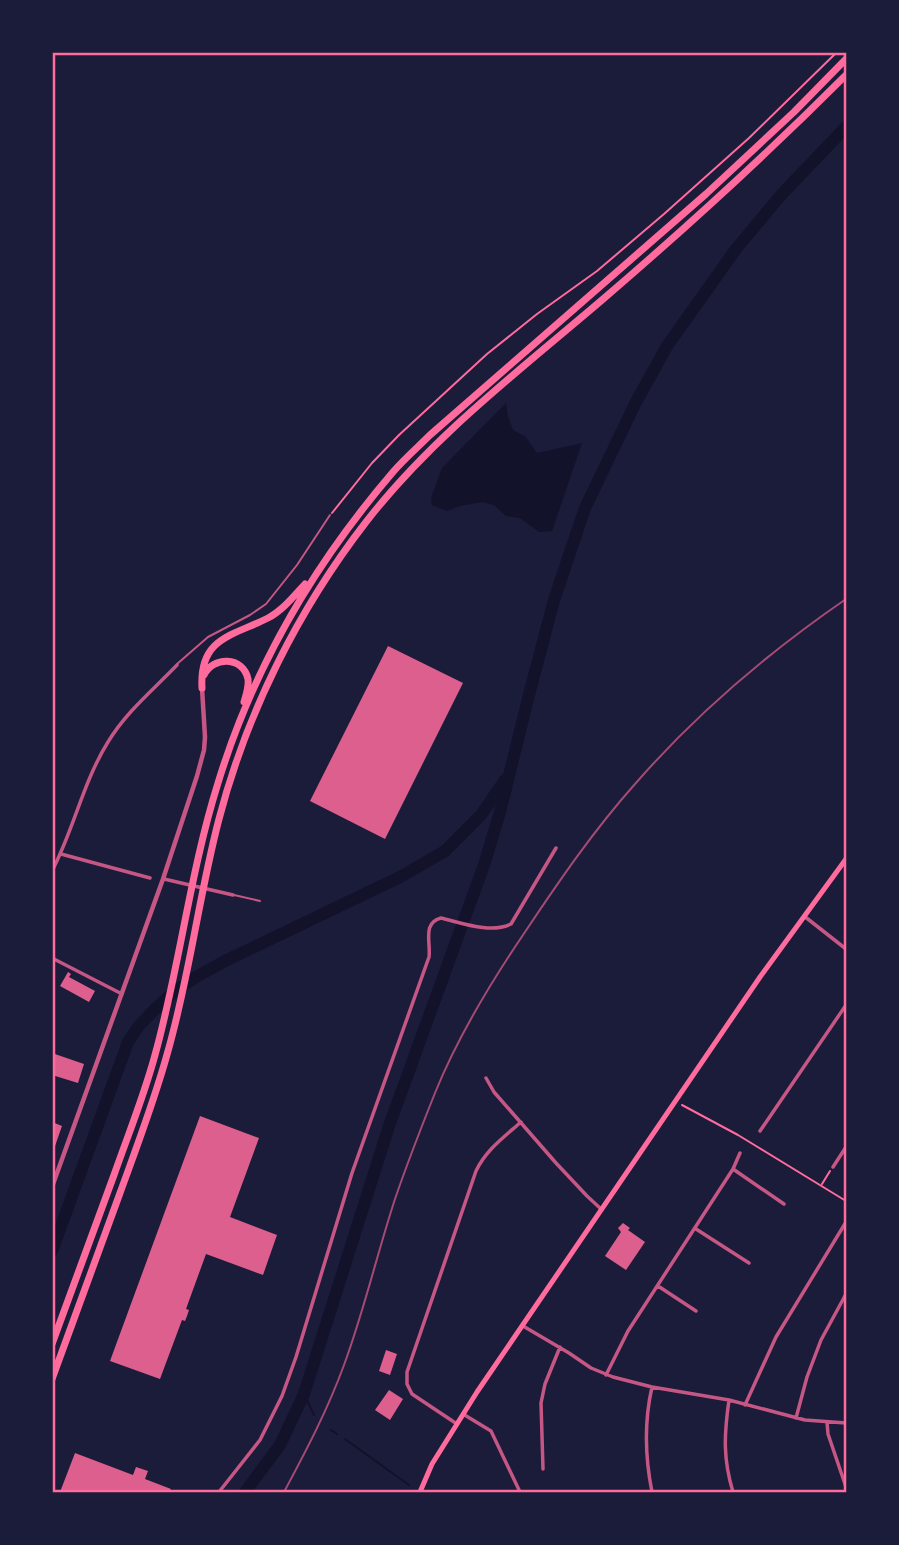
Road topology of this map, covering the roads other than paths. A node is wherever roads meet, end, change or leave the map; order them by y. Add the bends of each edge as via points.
1 (846, 60) edge
2 (846, 75) edge
3 (330, 515) road end
4 (317, 570) junction
5 (177, 665) joint
6 (202, 688) junction
7 (240, 720) junction
8 (556, 848) dead end
9 (61, 853) junction
10 (846, 859) edge
11 (52, 871) edge
12 (149, 878) dead end
13 (163, 879) junction
14 (233, 895) joint
15 (260, 901) dead end
16 (804, 916) junction
17 (846, 949) edge
18 (52, 958) edge
19 (122, 994) junction
20 (846, 1005) edge
21 (486, 1078) dead end
22 (522, 1122) junction
23 (760, 1131) dead end
24 (846, 1147) edge
25 (740, 1153) dead end
26 (832, 1167) road end
27 (733, 1170) junction
28 (52, 1187) edge
29 (784, 1204) dead end
30 (601, 1209) junction
31 (846, 1222) edge
32 (696, 1229) junction
33 (749, 1263) dead end
34 (658, 1286) junction
35 (846, 1294) edge
36 (696, 1311) dead end
37 (523, 1326) junction
38 (52, 1344) edge
39 (560, 1347) junction
40 (606, 1375) junction
41 (52, 1379) edge
42 (652, 1387) junction
43 (729, 1401) junction
44 (745, 1405) junction
45 (463, 1414) junction
46 (796, 1418) junction
47 (827, 1422) junction
48 (846, 1423) edge
49 (457, 1424) junction
50 (543, 1469) dead end
51 (846, 1487) edge
52 (219, 1493) edge
53 (420, 1493) edge
54 (520, 1493) edge
55 (652, 1493) edge
56 (733, 1493) edge

1 - 4 highway via 706,194 430,435 394,470
2 - 41 highway via 717,199 458,424 367,522 310,603 256,709 237,760 206,872 178,1014 159,1082
3 - 5 lane via 266,604 208,637
4 - 6 highway via 270,617 215,645 202,668
4 - 7 highway via 273,646
5 - 9 street via 109,740 91,773
6 - 7 highway via 204,674 212,664 226,661 239,665 248,685
6 - 13 street via 204,750
7 - 38 highway via 195,870 146,1084
8 - 52 street via 510,923 502,928 441,918 430,925 429,957 343,1202 282,1395 260,1440
9 - 11 street
9 - 12 street
10 - 16 main road
13 - 14 street
13 - 19 street
14 - 15 lane
16 - 17 street
16 - 30 main road
18 - 19 street
19 - 28 street
20 - 23 street
21 - 22 street
22 - 30 street
22 - 49 street via 491,1149 475,1171 407,1372 412,1394
24 - 26 street
25 - 27 street
27 - 29 street
27 - 32 street
30 - 37 main road
31 - 44 street via 781,1328
32 - 33 street
32 - 34 street
34 - 36 street
34 - 40 street
35 - 46 street via 817,1350
37 - 39 street
37 - 45 main road
39 - 40 street
39 - 50 street via 541,1403
40 - 42 street
42 - 43 street
42 - 55 street via 646,1441
43 - 44 street
43 - 56 street via 724,1454
44 - 46 street
45 - 49 main road
45 - 54 street via 494,1437
46 - 47 street
47 - 48 street
47 - 51 street
49 - 53 main road

